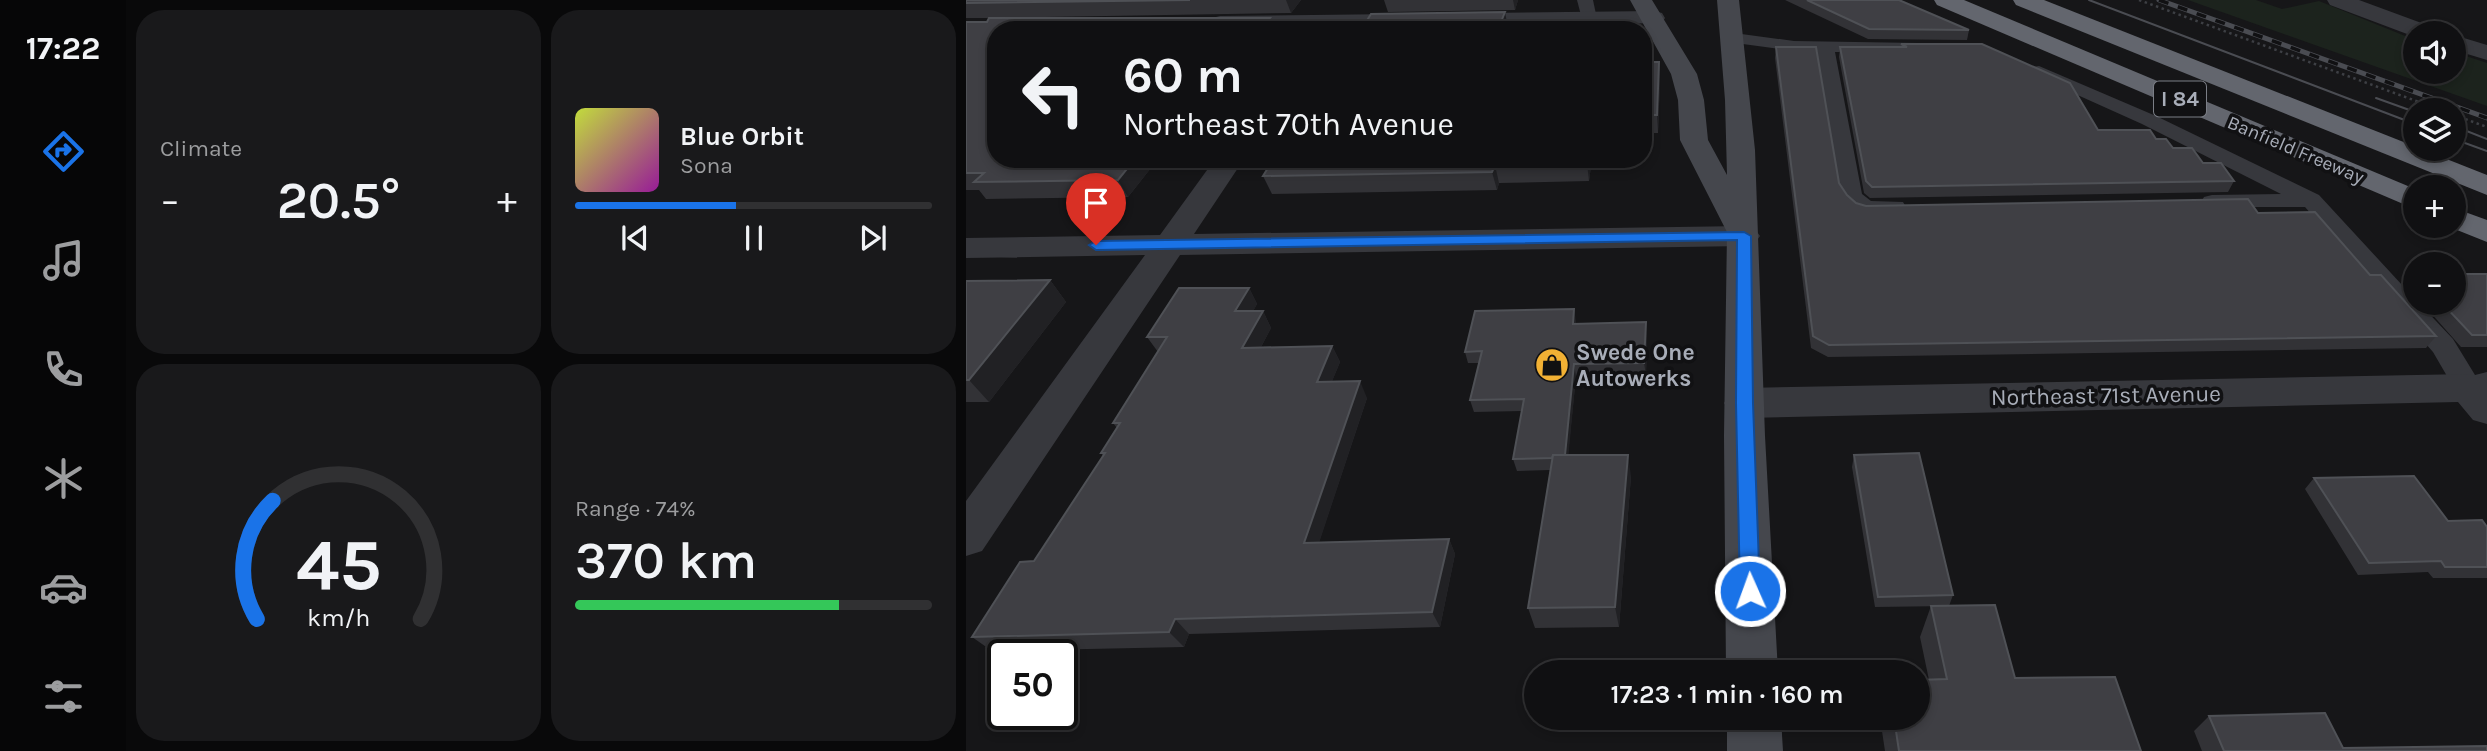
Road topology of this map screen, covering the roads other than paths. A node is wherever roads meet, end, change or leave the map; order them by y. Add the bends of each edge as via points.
1 (1728, 0) edge
2 (1945, 0) edge
3 (2024, 0) edge
4 (2338, 0) edge
5 (1587, 9) edge
6 (1647, 9) edge
7 (1406, 21) edge
8 (2403, 24) edge
9 (1734, 38) junction
10 (2466, 46) edge
11 (1825, 47) junction
12 (1930, 47) edge
13 (2487, 53) edge
14 (2019, 62) edge
15 (1224, 168) edge
16 (2487, 186) edge
17 (2403, 195) edge
18 (2311, 200) junction
19 (2185, 202) edge
20 (1920, 207) edge
21 (2466, 222) edge
22 (2487, 232) edge
23 (1744, 236) junction
24 (1171, 244) junction
25 (966, 248) edge
26 (2481, 393) edge
27 (1744, 403) junction
28 (966, 537) edge
29 (1752, 660) edge
30 (1754, 730) edge
31 (1755, 751) edge

1 - 9 main road
2 - 17 highway, Banfield Freeway / I 84
3 - 16 highway, Banfield Freeway / I 84
4 - 8 street
5 - 6 street
5 - 7 street
6 - 23 main road via 1684,75 1694,140
9 - 11 lane
9 - 23 main road
10 - 13 street
11 - 12 lane
11 - 20 lane via 1855,201 1864,208
14 - 18 lane
15 - 24 street
18 - 19 lane
18 - 26 lane
21 - 22 highway
23 - 24 street
23 - 27 main road
24 - 25 street
24 - 28 street
26 - 27 street, Northeast 71st Avenue
27 - 29 main road
30 - 31 main road

